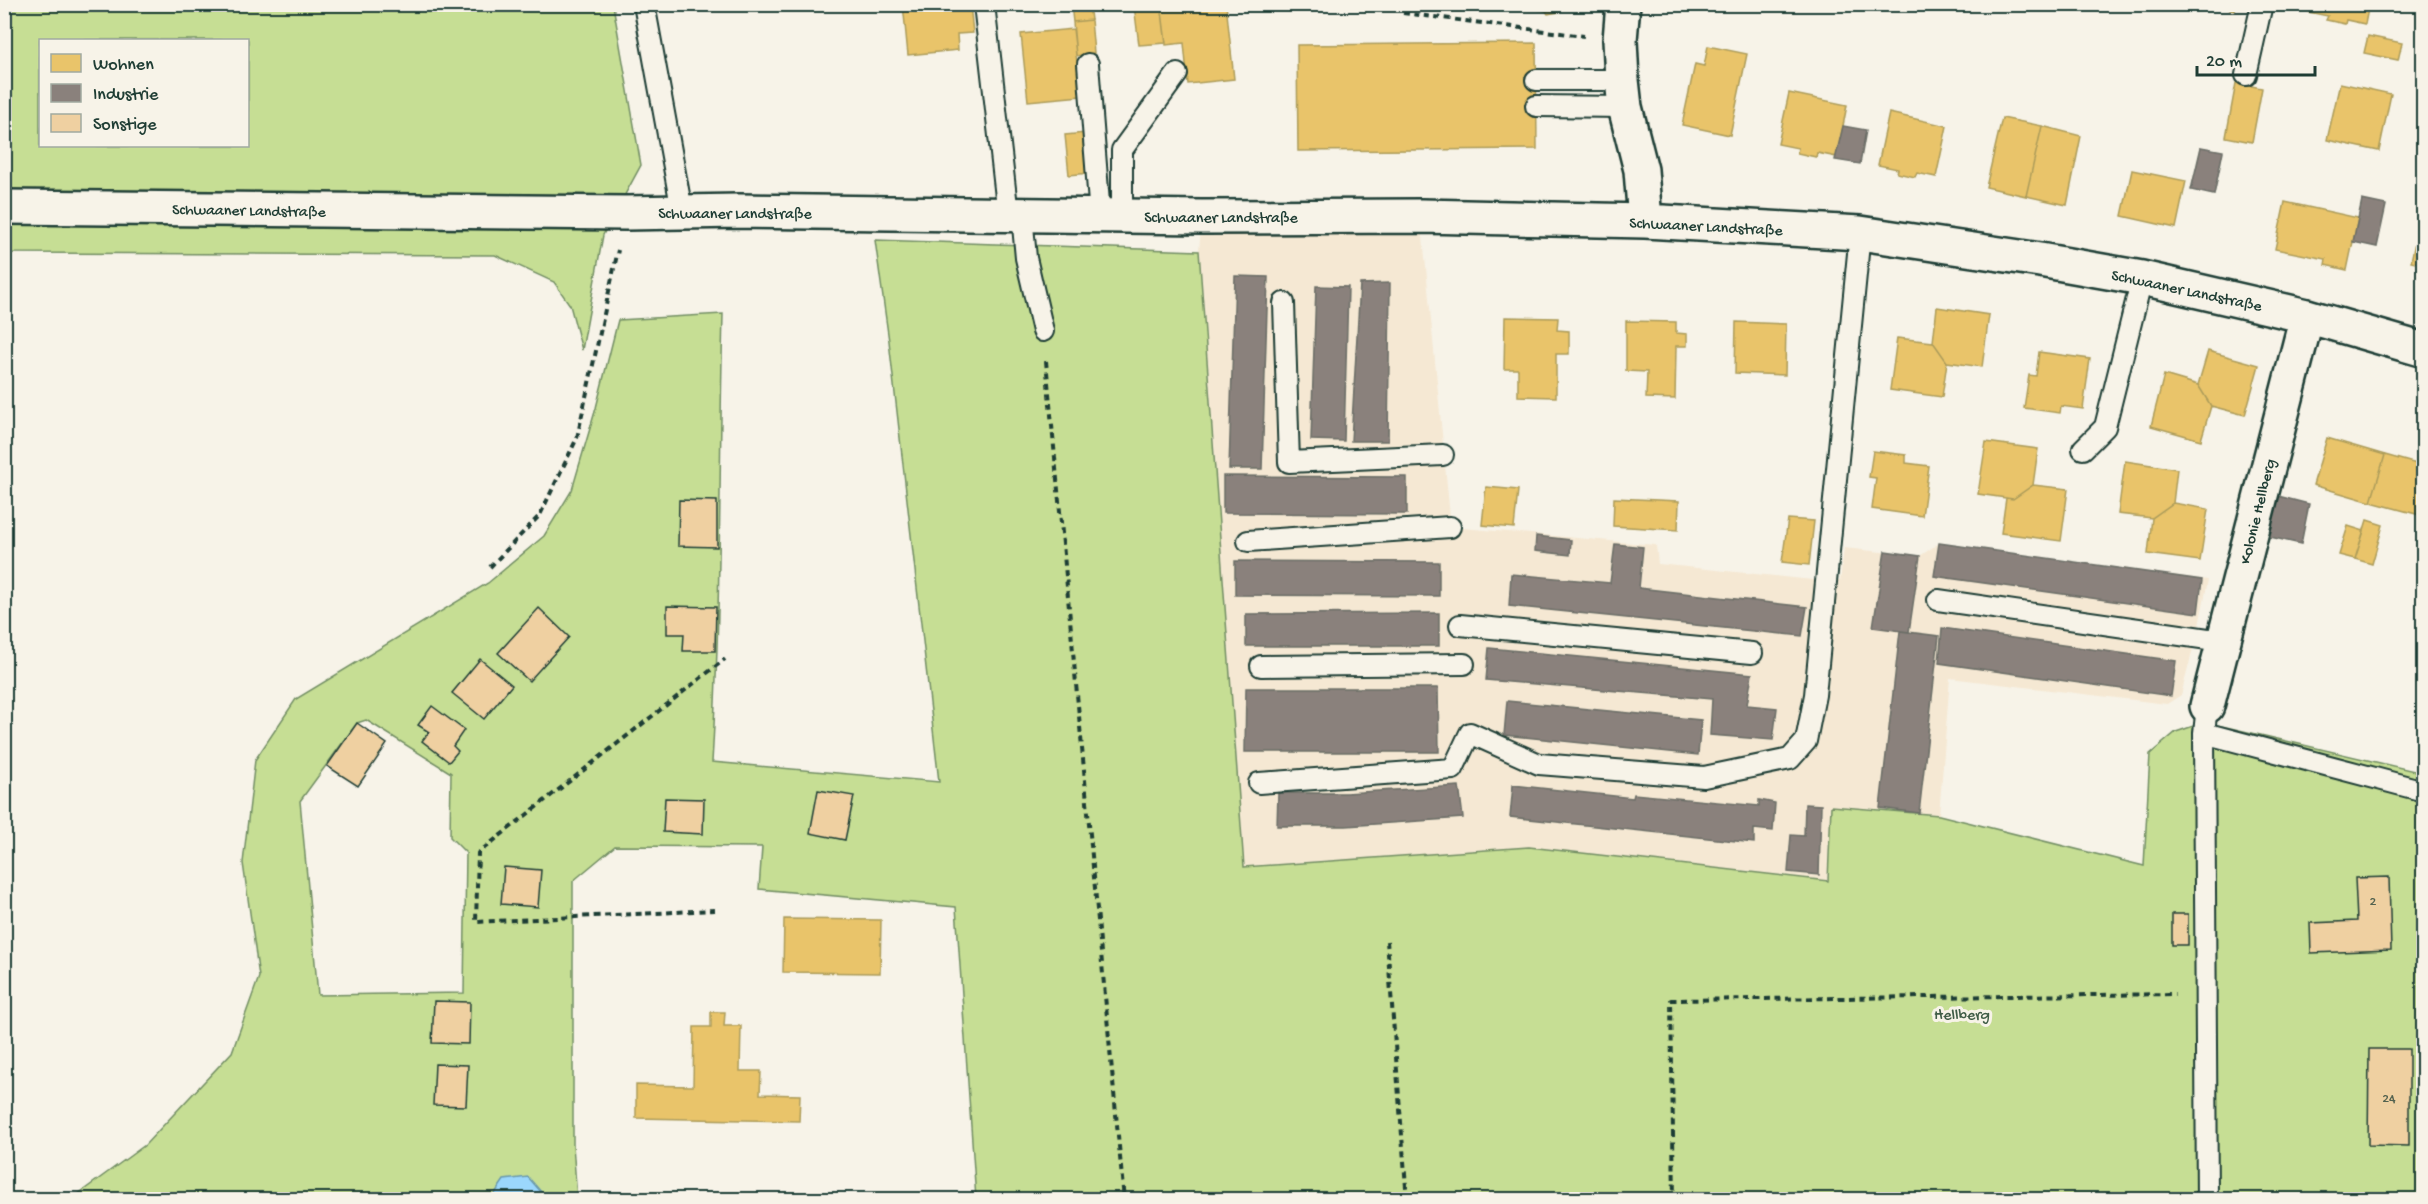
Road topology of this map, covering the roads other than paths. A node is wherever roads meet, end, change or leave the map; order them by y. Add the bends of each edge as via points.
1 (644, 4) edge
2 (984, 4) edge
3 (1623, 4) edge
4 (2262, 4) edge
5 (1088, 64) dead end
6 (1177, 74) dead end
7 (2246, 75) dead end
8 (1536, 80) dead end
9 (1623, 93) junction
10 (1536, 106) dead end
11 (4, 207) edge
12 (682, 211) junction
13 (1015, 215) junction
14 (1111, 216) junction
15 (1645, 221) junction
16 (1860, 232) junction
17 (2142, 278) junction
18 (1284, 303) dead end
19 (2307, 316) junction
20 (1043, 331) road end
21 (2424, 350) edge
22 (2083, 449) dead end
23 (1443, 455) dead end
24 (1450, 527) dead end
25 (1248, 541) dead end
26 (1938, 600) dead end
27 (1460, 625) dead end
28 (2222, 641) junction
29 (1752, 653) dead end
30 (1464, 664) dead end
31 (1261, 666) dead end
32 (2206, 720) junction
33 (1259, 783) dead end
34 (2424, 791) edge
35 (2207, 1200) edge

1 - 12 lane
2 - 13 lane
3 - 9 street
4 - 7 lane
5 - 14 lane
6 - 14 lane via 1122,150
8 - 9 lane
9 - 10 lane
9 - 15 street via 1641,170
11 - 12 street, Schwaaner Landstraße
12 - 13 street, Schwaaner Landstraße
13 - 14 street, Schwaaner Landstraße
13 - 20 lane
14 - 15 street, Schwaaner Landstraße
15 - 16 street, Schwaaner Landstraße
16 - 17 street, Schwaaner Landstraße
16 - 33 lane via 1815,694 1806,741 1790,759 1704,777 1539,764 1470,733 1453,769
17 - 19 street, Schwaaner Landstraße
17 - 22 lane via 2105,427
18 - 23 lane via 1289,462
19 - 21 street, Schwaaner Landstraße
19 - 28 street, Kolonie Hellberg
24 - 25 lane
26 - 28 lane
27 - 29 lane
28 - 32 street, Kolonie Hellberg
30 - 31 lane
32 - 34 lane
32 - 35 lane

